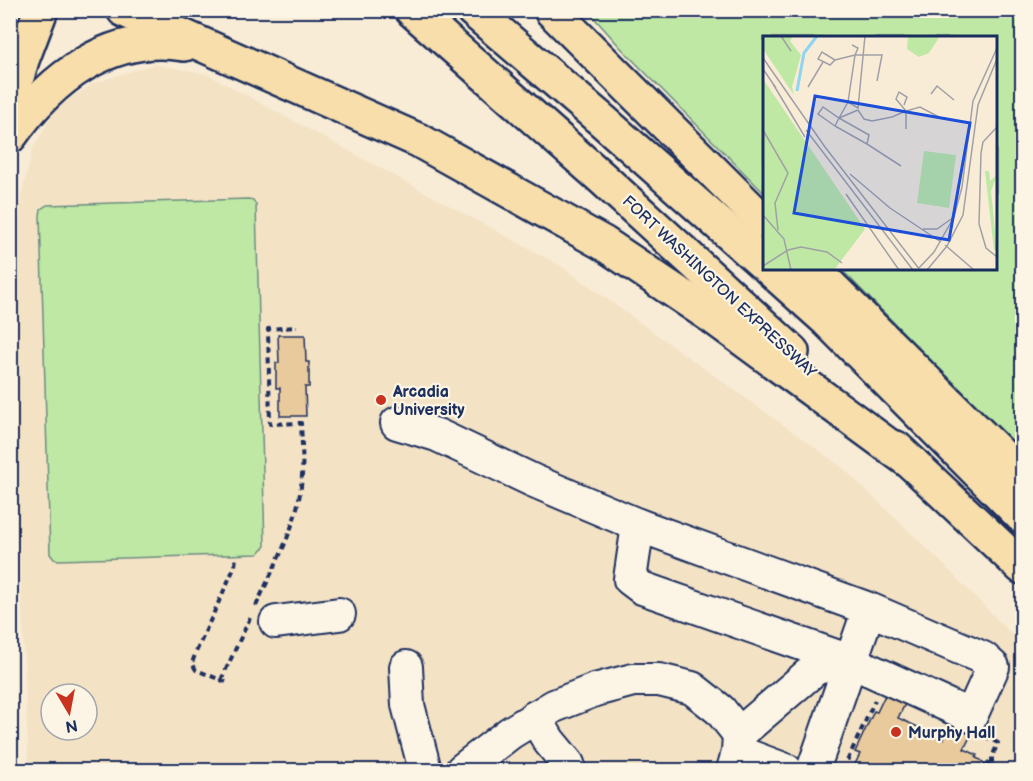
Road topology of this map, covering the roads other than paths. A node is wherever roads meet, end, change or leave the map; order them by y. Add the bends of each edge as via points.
1 (41, 10) edge
2 (124, 10) edge
3 (412, 10) edge
4 (473, 10) edge
5 (550, 10) edge
6 (209, 48) junction
7 (10, 102) edge
8 (10, 135) edge
9 (763, 220) edge
10 (763, 262) edge
11 (771, 270) edge
12 (814, 270) edge
13 (397, 423) dead end
14 (912, 462) junction
15 (1023, 476) edge
16 (1023, 516) edge
17 (638, 525) junction
18 (1023, 567) edge
19 (869, 609) junction
20 (339, 614) dead end
21 (276, 622) dead end
22 (850, 661) junction
23 (406, 667) dead end
24 (535, 717) junction
25 (737, 752) edge
26 (425, 771) edge
27 (462, 771) edge
28 (570, 771) edge
29 (786, 771) edge
30 (813, 771) edge

1 - 7 main road
2 - 6 main road
3 - 14 main road, FORT WASHINGTON EXPRESSWAY via 602,177
4 - 10 main road
5 - 9 main road
6 - 8 main road via 147,42 117,48 66,75
6 - 14 main road via 420,141 603,243 713,317
11 - 16 main road via 828,320
12 - 15 main road
13 - 17 lane via 437,435
14 - 18 main road, FORT WASHINGTON EXPRESSWAY
17 - 19 lane
17 - 22 lane via 630,579 642,588
19 - 22 lane
19 - 22 lane via 983,658 993,667 971,716
20 - 21 lane
22 - 25 lane via 816,668
22 - 30 lane
23 - 26 lane via 408,705
24 - 25 lane via 595,690 633,680 659,680 692,688 720,710
24 - 27 lane
24 - 28 lane
25 - 29 lane

